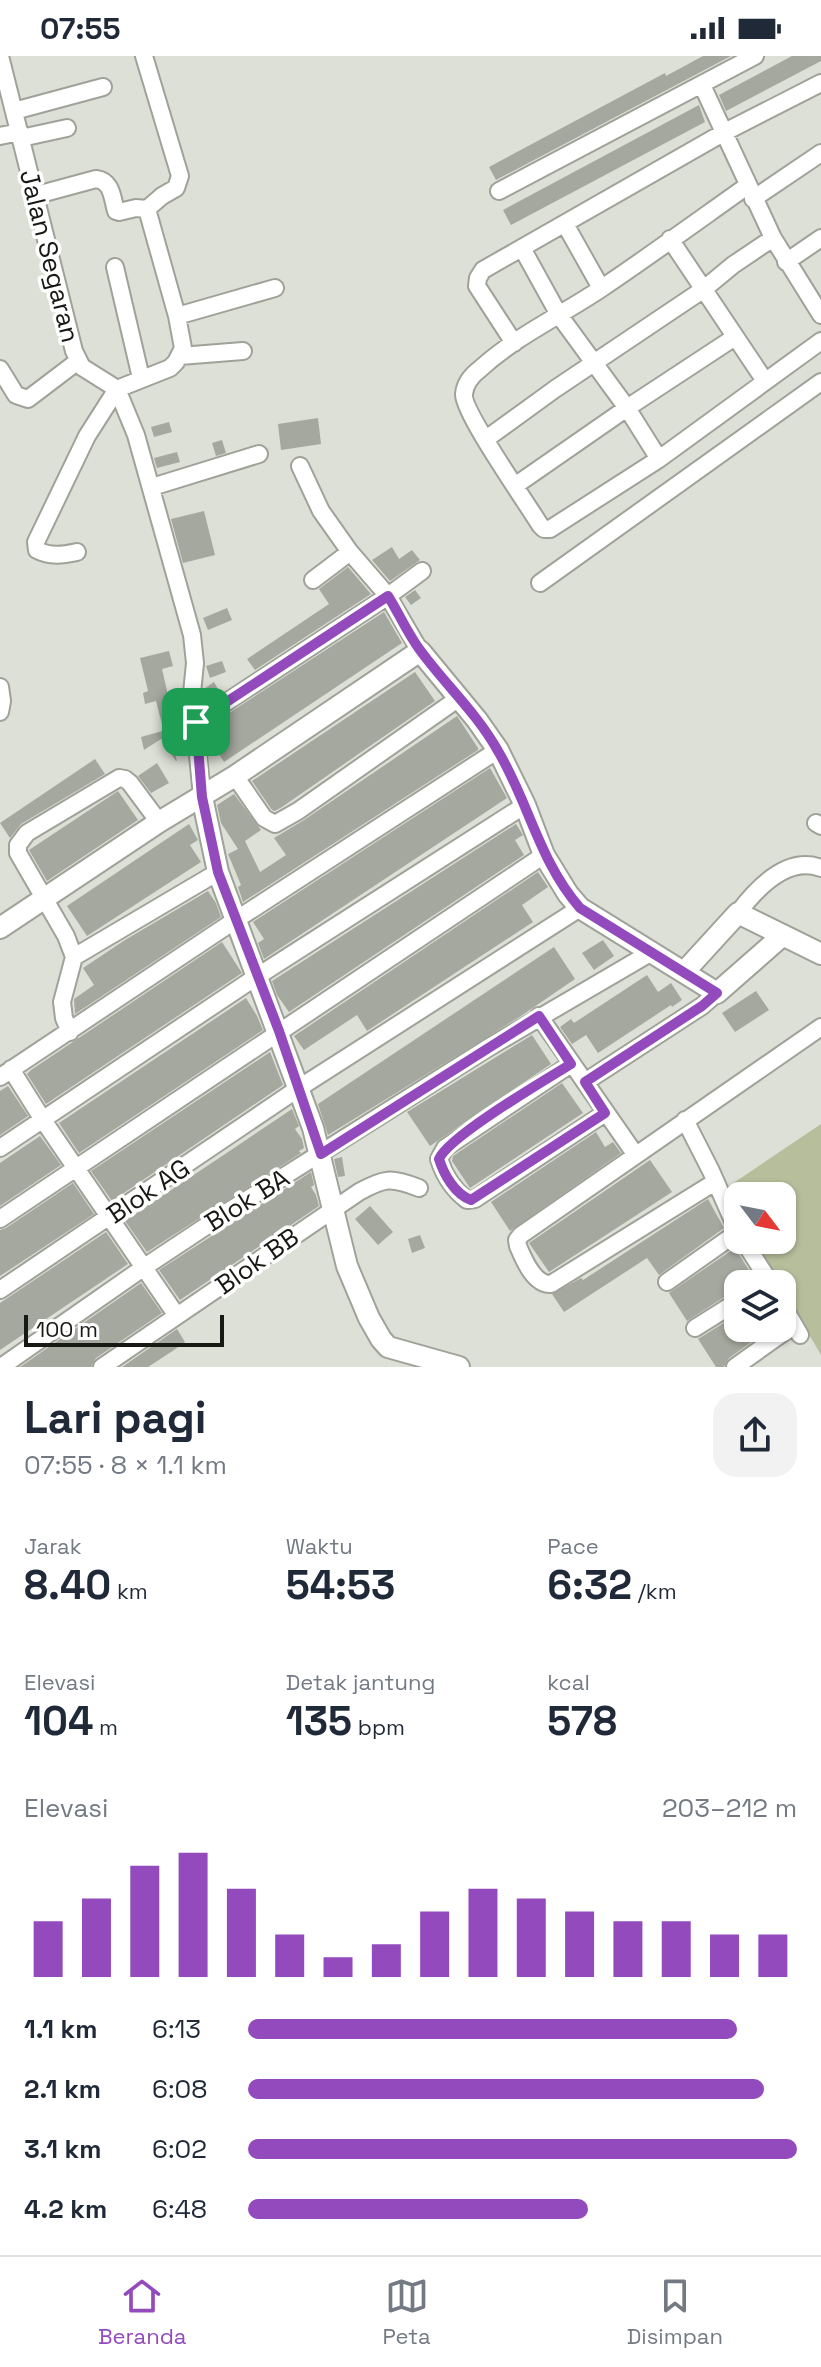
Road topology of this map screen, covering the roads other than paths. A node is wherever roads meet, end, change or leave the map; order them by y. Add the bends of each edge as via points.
1 (11, 56) edge
2 (144, 56) edge
3 (755, 56) edge
4 (0, 57) edge
5 (821, 83) edge
6 (702, 85) junction
7 (103, 87) dead end
8 (14, 111) junction
9 (67, 128) dead end
10 (723, 133) junction
11 (20, 135) junction
12 (0, 136) edge
13 (821, 153) edge
14 (499, 191) dead end
15 (750, 192) junction
16 (33, 196) junction
17 (147, 209) junction
18 (565, 224) junction
19 (773, 238) junction
20 (821, 238) edge
21 (670, 239) junction
22 (522, 248) junction
23 (786, 262) junction
24 (115, 267) dead end
25 (275, 288) dead end
26 (601, 288) junction
27 (704, 289) junction
28 (559, 315) junction
29 (821, 315) edge
30 (177, 316) junction
31 (735, 337) junction
32 (821, 341) edge
33 (514, 343) junction
34 (243, 351) dead end
35 (180, 356) junction
36 (78, 361) junction
37 (593, 363) junction
38 (0, 369) edge
39 (141, 378) junction
40 (765, 381) junction
41 (821, 382) edge
42 (117, 389) junction
43 (627, 408) junction
44 (486, 439) junction
45 (259, 454) dead end
46 (659, 459) junction
47 (300, 466) dead end
48 (516, 485) junction
49 (152, 487) junction
50 (77, 552) dead end
51 (350, 552) junction
52 (422, 571) dead end
53 (313, 580) dead end
54 (540, 583) dead end
55 (388, 596) junction
56 (420, 651) junction
57 (0, 687) edge
58 (459, 698) junction
59 (0, 712) edge
60 (196, 722) junction
61 (498, 750) junction
62 (235, 776) junction
63 (202, 797) junction
64 (525, 805) junction
65 (159, 822) junction
66 (544, 855) junction
67 (821, 868) edge
68 (218, 872) junction
69 (39, 902) junction
70 (580, 908) junction
71 (738, 913) junction
72 (235, 920) junction
73 (4, 926) edge
74 (783, 935) junction
75 (650, 953) junction
76 (821, 954) edge
77 (74, 957) junction
78 (685, 971) junction
79 (258, 977) junction
80 (717, 993) junction
81 (539, 1016) junction
82 (821, 1027) edge
83 (279, 1031) junction
84 (70, 1032) junction
85 (571, 1064) junction
86 (5, 1073) edge
87 (585, 1082) junction
88 (297, 1090) junction
89 (605, 1113) junction
90 (43, 1120) junction
91 (685, 1120) junction
92 (0, 1148) edge
93 (321, 1154) junction
94 (635, 1154) junction
95 (76, 1169) junction
96 (715, 1182) junction
97 (419, 1188) dead end
98 (724, 1202) edge
99 (332, 1210) junction
100 (109, 1218) junction
101 (0, 1219) edge
102 (724, 1242) edge
103 (143, 1268) junction
104 (667, 1282) dead end
105 (0, 1290) edge
106 (724, 1310) edge
107 (177, 1316) junction
108 (695, 1328) dead end
109 (777, 1342) edge
110 (1, 1367) edge
111 (102, 1367) edge
112 (459, 1367) edge
113 (735, 1367) edge

1 - 4 street
2 - 17 street via 180,176 176,188
3 - 6 street
4 - 8 street, Jalan Segaran
5 - 10 street
6 - 10 street
6 - 14 street
7 - 8 street
8 - 11 street, Jalan Segaran
9 - 11 street
10 - 15 street
10 - 18 street
11 - 12 street
11 - 16 street, Jalan Segaran
13 - 15 street
15 - 19 street
15 - 21 street
16 - 17 street via 99,179 108,185 117,212
16 - 36 street, Jalan Segaran
17 - 30 street
18 - 22 street
18 - 26 street
19 - 23 street
19 - 27 street
20 - 23 street
21 - 26 street
21 - 27 street
22 - 28 street
22 - 33 street via 483,270 477,286
23 - 29 street
24 - 39 street
25 - 30 street
26 - 28 street
27 - 31 street
27 - 37 street
28 - 33 street
28 - 37 street
30 - 35 street
31 - 40 street
31 - 43 street
32 - 40 street
33 - 44 street via 479,369 465,390 465,402
34 - 35 street
35 - 39 street via 170,368
36 - 38 street via 28,399 16,395
36 - 42 street, Jalan Segaran
37 - 43 street
37 - 44 street
39 - 42 street
40 - 46 street
41 - 54 street
42 - 49 street
42 - 50 street via 87,436 37,538 36,548 46,554
43 - 46 street
43 - 48 street
44 - 48 street
45 - 49 street
46 - 48 street via 550,529 540,525
47 - 51 street via 321,511
49 - 60 street via 195,650
51 - 53 street
51 - 55 street
52 - 55 street
55 - 56 street
55 - 60 street
56 - 58 street
56 - 62 street
57 - 59 street
58 - 61 street
58 - 62 street via 275,824 264,818
60 - 63 street
61 - 64 street
61 - 72 street
62 - 63 street
63 - 65 street
63 - 68 street
64 - 66 street
64 - 79 street
65 - 69 street
65 - 69 street via 130,783 119,778 27,833 18,853
66 - 70 street
66 - 83 street
67 - 71 street via 802,865 782,872
68 - 72 street
68 - 77 street
69 - 73 street
69 - 77 street via 66,936
70 - 75 street
70 - 88 street, Blok AG
71 - 74 street
71 - 78 street
72 - 79 street
72 - 84 street
74 - 76 street
74 - 80 street
75 - 78 street
75 - 81 street, Blok BA
77 - 84 street via 62,1002
78 - 80 street
79 - 83 street
79 - 90 street
80 - 87 street
81 - 85 street
81 - 93 street, Blok BA
82 - 91 street
83 - 88 street
83 - 95 street
84 - 86 street
85 - 87 street
85 - 89 street via 445,1148 439,1159 448,1178 463,1197 475,1199
86 - 90 street
87 - 89 street
88 - 93 street
88 - 100 street, Blok AG
89 - 94 street
90 - 92 street
90 - 95 street
91 - 94 street
91 - 96 street
93 - 99 street
93 - 103 street, Blok BA
94 - 96 street via 518,1238 520,1251 541,1283 556,1283
95 - 100 street
95 - 101 street
96 - 98 street
97 - 99 street, Blok BB via 383,1180
99 - 107 street, Blok BB
99 - 112 street via 358,1296 383,1342
100 - 103 street
100 - 105 street, Blok AG
102 - 104 street
103 - 107 street
103 - 110 street, Blok BA
106 - 108 street
107 - 111 street, Blok BB
109 - 113 street

